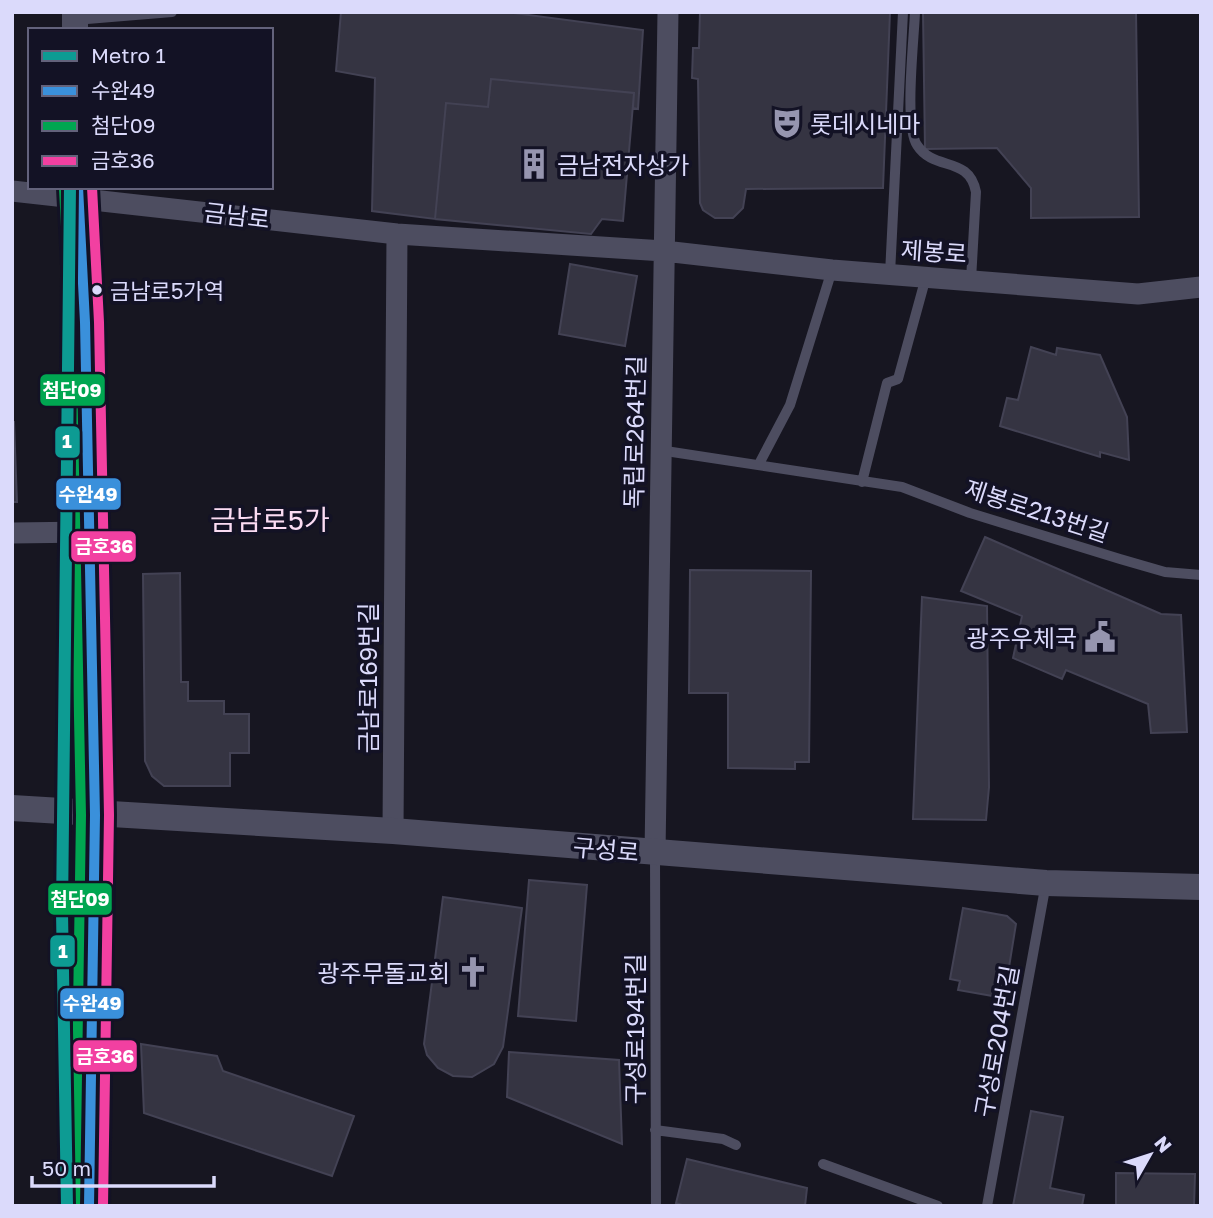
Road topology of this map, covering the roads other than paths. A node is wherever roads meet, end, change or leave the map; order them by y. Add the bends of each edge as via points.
1 (172, 12) edge
2 (668, 12) edge
3 (903, 12) edge
4 (915, 12) edge
5 (75, 21) edge
6 (12, 191) edge
7 (78, 192) edge
8 (397, 234) junction
9 (664, 251) junction
10 (832, 270) junction
11 (890, 275) junction
12 (926, 277) junction
13 (971, 281) junction
14 (1201, 287) edge
15 (659, 450) junction
16 (760, 464) junction
17 (862, 482) junction
18 (89, 532) junction
19 (12, 533) edge
20 (1201, 575) edge
21 (12, 808) edge
22 (95, 815) junction
23 (393, 831) junction
24 (655, 853) junction
25 (1046, 883) junction
26 (1201, 887) edge
27 (655, 1130) junction
28 (736, 1145) dead end
29 (823, 1164) dead end
30 (89, 1206) edge
31 (656, 1206) edge
32 (938, 1206) edge
33 (987, 1206) edge

1 - 5 lane
2 - 9 street, 독립로264번길
3 - 11 lane
4 - 13 lane via 911,132 930,158 965,170 974,179
6 - 7 street, 금남로
7 - 8 street, 금남로
7 - 18 street
8 - 9 street, 금남로
8 - 23 street, 금남로169번길
9 - 10 street, 제봉로
9 - 15 street, 독립로264번길
10 - 11 street, 제봉로
10 - 16 lane via 790,405
11 - 12 street, 제봉로
12 - 13 street, 제봉로
12 - 17 lane via 898,379 887,383
13 - 14 street, 제봉로 via 1138,294
15 - 16 lane, 제봉로213번길
15 - 24 street, 독립로264번길
16 - 17 lane, 제봉로213번길
17 - 20 lane, 제봉로213번길 via 902,487 970,513 1165,572
18 - 19 street
18 - 22 street
21 - 22 street, 구성로
22 - 23 street, 구성로
22 - 30 street
23 - 24 street, 구성로
24 - 25 street, 구성로
24 - 27 lane, 구성로194번길
25 - 26 street, 구성로
25 - 33 lane, 구성로204번길
27 - 28 lane via 723,1139
27 - 31 lane, 구성로194번길
29 - 32 lane

